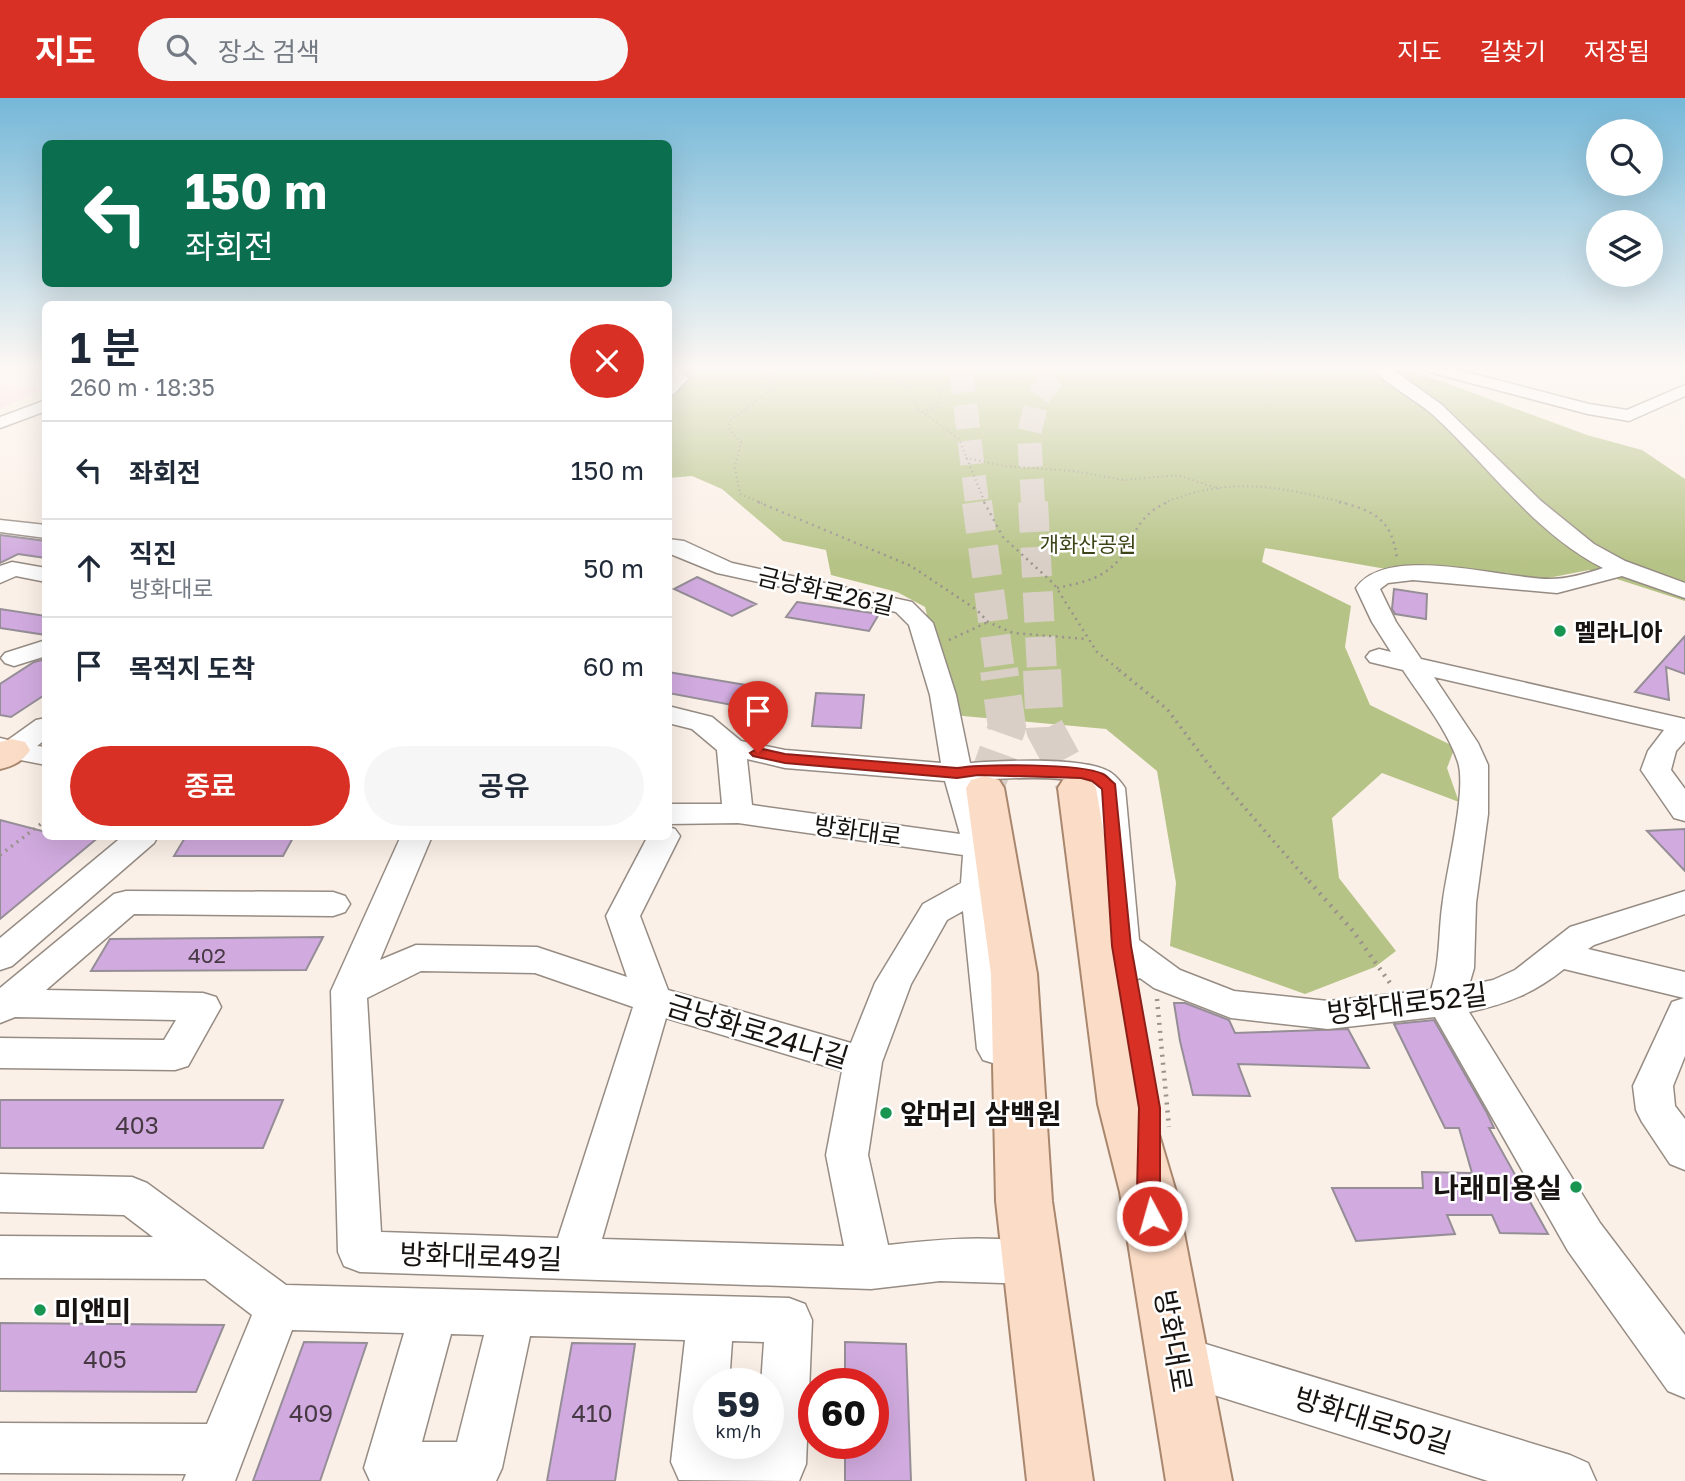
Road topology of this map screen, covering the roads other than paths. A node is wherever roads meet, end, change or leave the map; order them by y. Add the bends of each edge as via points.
1 (1461, 434) edge
2 (0, 526) edge
3 (42, 531) edge
4 (672, 546) edge
5 (1625, 568) junction
6 (42, 574) edge
7 (0, 576) edge
8 (1685, 591) edge
9 (42, 648) edge
10 (1379, 657) dead end
11 (5, 660) edge
12 (1410, 663) junction
13 (672, 715) edge
14 (1685, 727) edge
15 (42, 729) edge
16 (731, 747) junction
17 (14, 753) edge
18 (971, 780) junction
19 (1077, 788) tunnel mouth
20 (1685, 811) edge
21 (738, 813) junction
22 (672, 823) edge
23 (138, 840) edge
24 (415, 840) edge
25 (661, 840) edge
26 (979, 847) junction
27 (978, 888) junction
28 (1685, 902) edge
29 (333, 904) dead end
30 (1122, 946) junction
31 (1558, 955) junction
32 (0, 957) edge
33 (1685, 985) edge
34 (349, 991) junction
35 (653, 1000) junction
36 (1426, 1004) junction
37 (4, 1006) edge
38 (1685, 1013) edge
39 (0, 1053) edge
40 (863, 1062) junction
41 (1685, 1152) edge
42 (1148, 1192) junction
43 (0, 1193) edge
44 (1024, 1201) junction
45 (0, 1257) edge
46 (214, 1258) junction
47 (574, 1258) junction
48 (1031, 1264) junction
49 (871, 1268) junction
50 (278, 1307) junction
51 (433, 1313) junction
52 (512, 1314) junction
53 (711, 1318) dead end
54 (1176, 1359) junction
55 (1685, 1374) edge
56 (0, 1448) edge
57 (215, 1465) edge
58 (1060, 1481) edge
59 (1199, 1481) edge
60 (1570, 1481) edge

1 - 5 street via 1563,531 1588,551
2 - 3 street
4 - 18 street, 금낭화로26길 via 725,568 904,607 921,623 948,724
5 - 8 street
5 - 12 street via 1549,586 1448,575 1380,578 1368,589
6 - 7 street via 12,569
9 - 11 street
10 - 12 street
12 - 14 street
12 - 36 street via 1474,765 1456,968
13 - 16 street via 702,723
14 - 20 street via 1667,741 1657,757 1656,770
15 - 17 street
16 - 18 street via 785,759
16 - 21 street
18 - 26 street, 금낭화로26길
18 - 30 street via 978,770 1081,773 1098,777 1110,788
18 - 44 main road via 1014,974
19 - 42 main road, 방화대로 via 1124,1104
21 - 22 street, 방화대로
21 - 26 street, 방화대로
23 - 32 street
24 - 34 street, 방화대로49길
25 - 35 street, 금낭화로24나길 via 623,916
26 - 27 street, 금낭화로26길
27 - 40 street via 935,912 893,984
27 - 44 street, 금낭화로26길 via 1001,1089
28 - 31 street, 방화대로52길 via 1582,936
29 - 37 street via 126,902
30 - 36 street, 방화대로52길 via 1167,979 1231,1004 1328,1015
30 - 42 street via 1150,1108
31 - 33 street
31 - 36 street, 방화대로52길 via 1528,979 1500,992
34 - 35 street, 금낭화로24나길 via 416,958 537,960
34 - 47 street, 방화대로49길 via 360,1252
35 - 40 street, 금낭화로24나길
35 - 47 street, 금낭화로24나길
36 - 55 street via 1584,1237
37 - 39 street via 203,1007 175,1055
38 - 41 street via 1653,1086 1656,1110
40 - 49 street, 금낭화로24나길 via 847,1155
42 - 54 main road, 방화대로
43 - 46 street via 132,1196
44 - 48 main road
45 - 46 street
46 - 50 street
47 - 49 street, 방화대로49길
48 - 49 street, 방화대로49길 via 940,1261
48 - 58 main road
50 - 51 street
50 - 57 street
51 - 52 street
51 - 52 street via 390,1468 476,1468
52 - 53 street
54 - 59 main road, 방화대로
54 - 60 street, 방화대로50길
56 - 57 street

